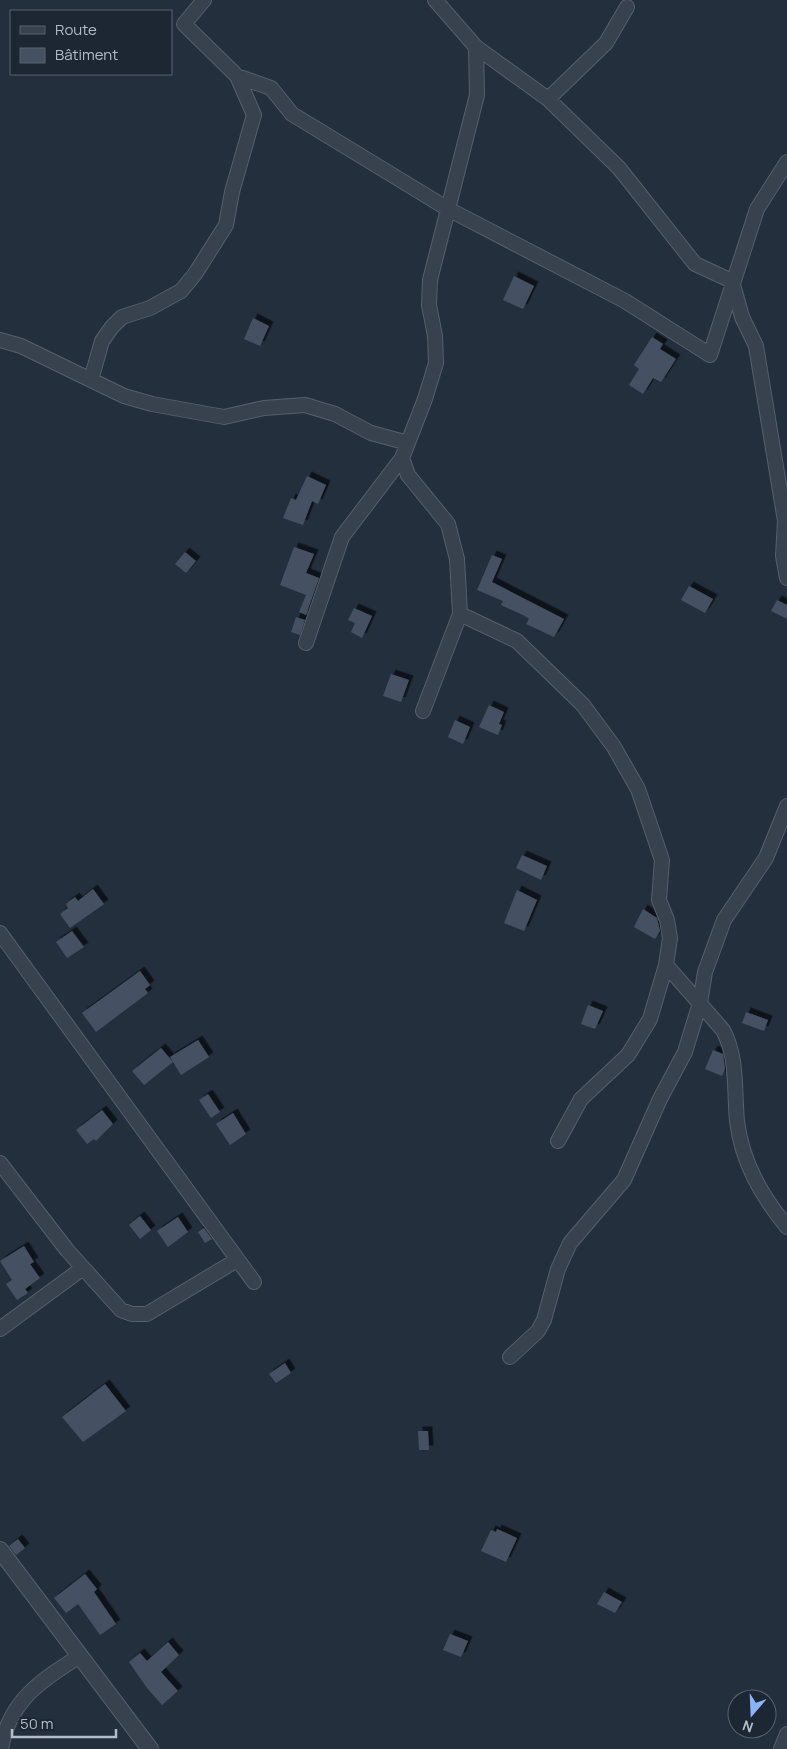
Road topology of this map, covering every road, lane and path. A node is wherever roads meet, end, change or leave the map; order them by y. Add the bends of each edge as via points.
1 (204, 0) edge
2 (435, 0) edge
3 (627, 7) dead end
4 (476, 47) junction
5 (237, 76) junction
6 (548, 99) junction
7 (787, 162) edge
8 (448, 209) junction
9 (732, 281) junction
10 (0, 340) edge
11 (91, 380) junction
12 (408, 443) junction
13 (402, 458) junction
14 (787, 578) edge
15 (460, 614) junction
16 (306, 643) dead end
17 (423, 711) dead end
18 (787, 806) edge
19 (0, 933) edge
20 (666, 965) junction
21 (700, 1003) junction
22 (558, 1141) dead end
23 (0, 1163) edge
24 (787, 1226) edge
25 (238, 1260) junction
26 (83, 1268) junction
27 (254, 1282) dead end
28 (0, 1329) edge
29 (510, 1357) dead end
30 (0, 1550) edge
31 (80, 1656) junction
32 (787, 1734) edge
33 (1, 1749) edge
34 (150, 1749) edge
35 (781, 1749) edge

1 - 5 street via 184,24
2 - 4 street
3 - 6 street via 606,43
4 - 6 street
4 - 8 street via 477,95
5 - 8 street via 271,88 292,114
5 - 11 street via 254,115 226,225 181,291 150,308 122,317 112,327 102,341
6 - 9 street via 619,168 695,264
7 - 9 street via 757,209
8 - 9 street via 625,301 710,354
8 - 12 street via 430,280 429,305 436,364
9 - 14 street via 742,317 756,346 785,521 783,556
10 - 11 street via 21,346
11 - 12 street via 124,396 152,404 224,417 264,408 305,405 335,414 371,433
12 - 13 street
13 - 15 street via 408,475 448,524 457,559
13 - 16 street via 342,537
15 - 17 street
15 - 20 street via 517,641 583,705 614,747 638,789 662,860 659,900 670,938
18 - 21 street via 766,858 724,920 705,972
19 - 25 street
20 - 21 street
20 - 22 street via 646,1026 628,1055 581,1099
21 - 24 street via 724,1030 733,1054 738,1123 749,1171 766,1201
21 - 29 street via 685,1052 624,1180 570,1243 558,1269 544,1320 538,1331
23 - 26 street
25 - 26 street via 147,1314 121,1310
25 - 27 street
26 - 28 street
30 - 31 street
31 - 33 street via 33,1687 7,1725
31 - 34 street
32 - 35 street

